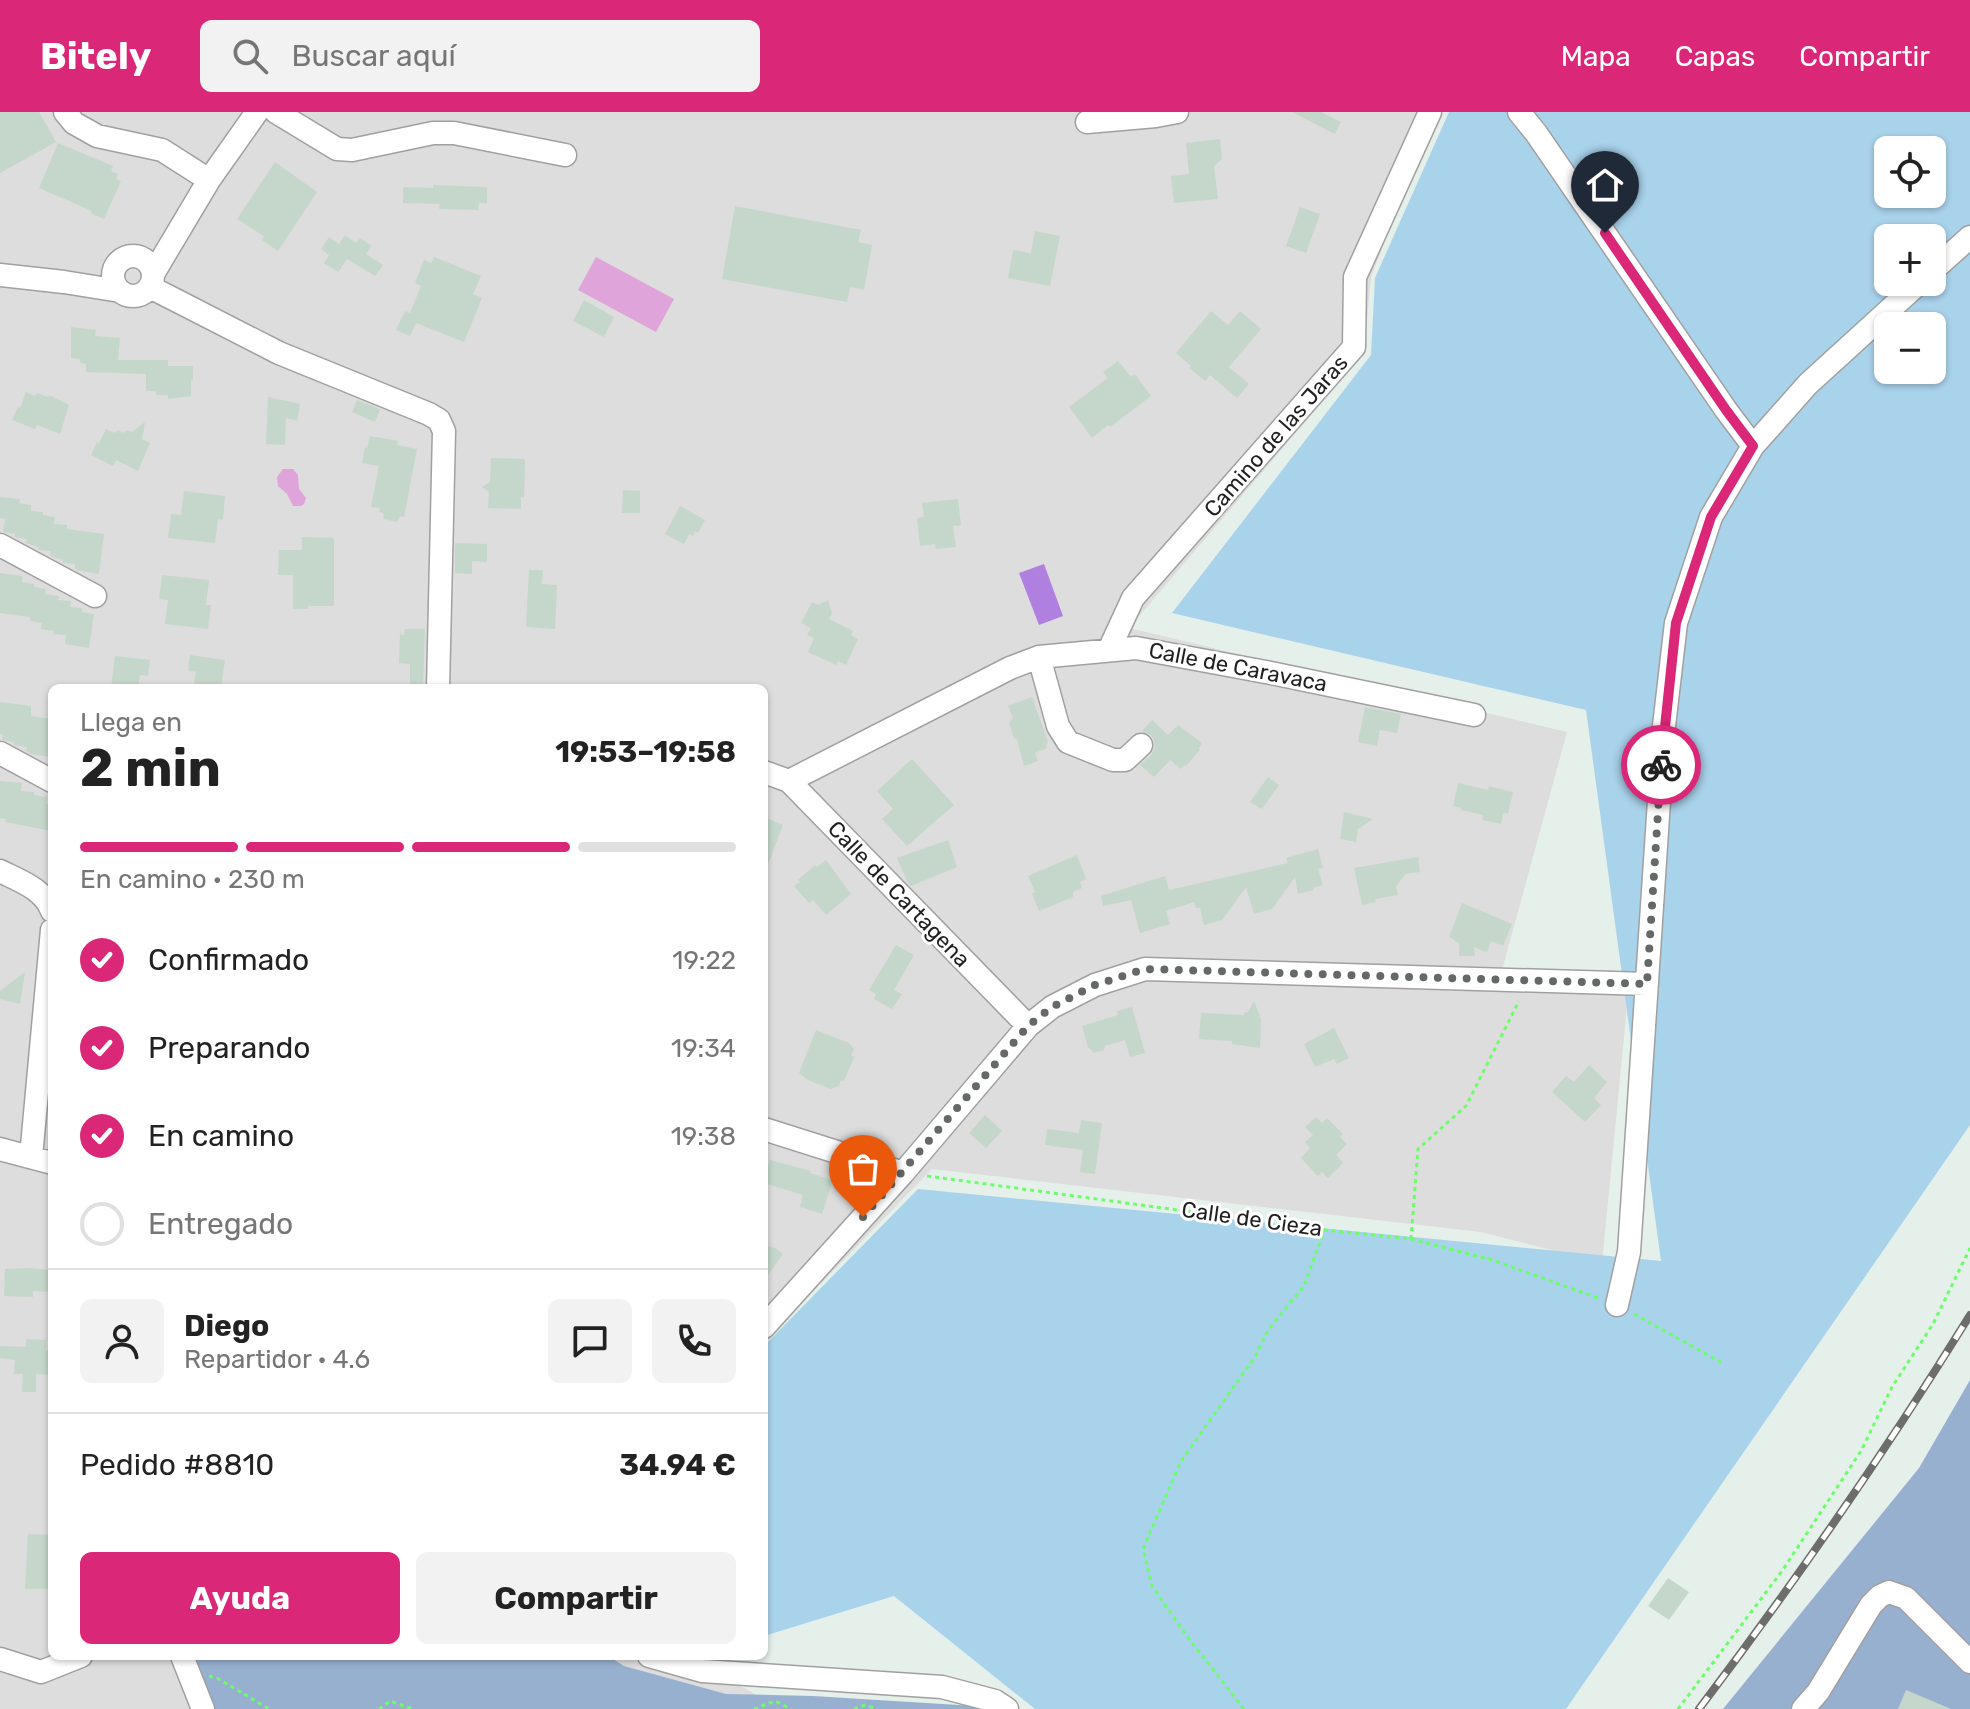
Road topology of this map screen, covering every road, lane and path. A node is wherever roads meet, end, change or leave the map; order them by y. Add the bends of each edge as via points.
1 (65, 112) edge
2 (257, 112) edge
3 (276, 112) edge
4 (1430, 112) edge
5 (1519, 112) edge
6 (1166, 114) edge
7 (1087, 122) dead end
8 (565, 155) dead end
9 (209, 180) junction
10 (186, 220) junction
11 (1970, 237) edge
12 (1946, 258) edge
13 (124, 261) junction
14 (0, 275) edge
15 (151, 280) junction
16 (64, 282) junction
17 (120, 291) junction
18 (1905, 296) edge
19 (1753, 446) junction
20 (0, 545) edge
21 (95, 596) dead end
22 (1109, 650) junction
23 (1039, 657) junction
24 (438, 684) edge
25 (1474, 715) dead end
26 (1141, 745) dead end
27 (0, 753) edge
28 (768, 773) edge
29 (48, 779) edge
30 (789, 781) junction
31 (0, 871) edge
32 (48, 900) edge
33 (1529, 979) junction
34 (1647, 984) junction
35 (48, 1022) edge
36 (1028, 1026) junction
37 (768, 1130) edge
38 (0, 1149) edge
39 (42, 1160) edge
40 (903, 1173) junction
41 (1325, 1230) junction
42 (1411, 1239) junction
43 (1970, 1248) edge
44 (1617, 1305) junction
45 (768, 1323) edge
46 (1722, 1363) dead end
47 (0, 1659) edge
48 (71, 1660) edge
49 (663, 1660) edge
50 (1970, 1662) edge
51 (185, 1664) edge
52 (203, 1709) edge
53 (269, 1709) edge
54 (379, 1709) edge
55 (413, 1709) edge
56 (754, 1709) edge
57 (791, 1709) edge
58 (854, 1709) edge
59 (877, 1709) edge
60 (1007, 1709) edge
61 (1244, 1709) edge
62 (1678, 1709) edge
63 (1803, 1709) edge

1 - 9 street via 97,136 162,150
2 - 9 street
3 - 8 street via 337,149 454,133
4 - 22 street, Camino de las Jaras via 1355,277 1354,347 1133,598
5 - 19 street
6 - 7 street
9 - 10 street
10 - 13 street
10 - 15 street
11 - 12 street
13 - 15 street via 147,261
13 - 16 street
13 - 17 street via 113,275
14 - 16 street
15 - 17 street via 136,296
15 - 24 street via 279,353 439,420 444,431
16 - 17 street
18 - 19 street via 1808,384
19 - 34 street via 1711,517 1676,623
20 - 21 street
22 - 23 street, Calle de Caravaca
22 - 25 street, Calle de Caravaca via 1136,648
23 - 26 street via 1058,726 1068,742 1113,760 1125,760
23 - 30 street, Calle de Caravaca
27 - 29 street
28 - 30 street, Calle de Cartagena
30 - 36 street, Calle de Cartagena
31 - 32 street
33 - 34 street
33 - 36 street via 1145,969 1095,985
33 - 42 path via 1466,1106 1418,1149
34 - 44 street via 1629,1252
35 - 39 street
36 - 40 street
37 - 40 street
38 - 39 street
40 - 41 path, Calle de Cieza
40 - 45 street
41 - 42 path, Calle de Cieza
41 - 61 path via 1304,1286 1268,1330 1255,1357 1181,1461 1143,1549 1152,1586
42 - 44 path, Calle de Cieza via 1492,1260
43 - 62 path via 1861,1451 1782,1571
44 - 46 path, Calle de Cieza
47 - 48 street via 41,1672
49 - 60 street via 702,1671 942,1687
50 - 63 street via 1906,1598 1889,1592 1871,1605
51 - 52 street
51 - 53 path
54 - 55 path via 390,1701
56 - 57 path via 775,1701
58 - 59 path

